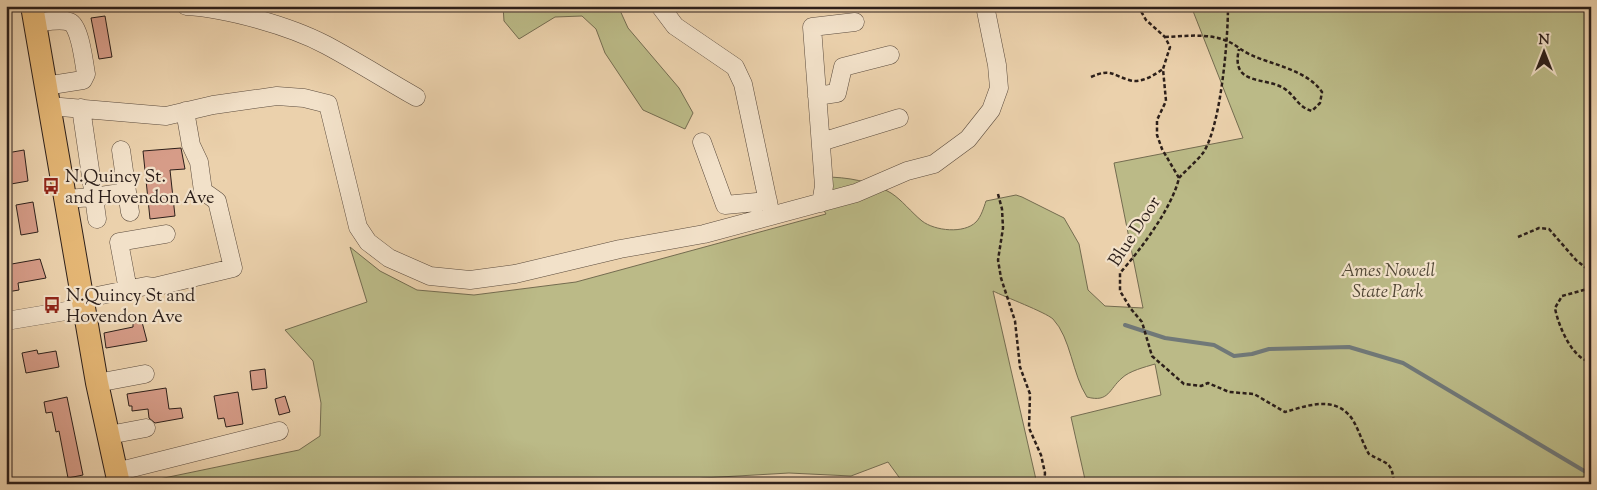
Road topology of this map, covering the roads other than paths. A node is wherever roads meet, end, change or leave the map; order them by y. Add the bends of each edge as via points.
1 (186, 6) edge
2 (660, 6) edge
3 (985, 6) edge
4 (33, 15) edge
5 (855, 22) dead end
6 (890, 55) dead end
7 (47, 96) junction
8 (817, 96) junction
9 (416, 97) dead end
10 (81, 108) junction
11 (185, 112) junction
12 (900, 118) dead end
13 (702, 142) dead end
14 (821, 142) junction
15 (121, 150) dead end
16 (127, 192) junction
17 (94, 197) junction
18 (65, 199) junction
19 (821, 203) junction
20 (769, 208) junction
21 (130, 212) dead end
22 (97, 219) dead end
23 (166, 234) dead end
24 (128, 290) junction
25 (83, 303) junction
26 (6, 321) edge
27 (145, 374) dead end
28 (97, 383) junction
29 (146, 428) dead end
30 (279, 431) dead end
31 (109, 436) junction
32 (118, 478) edge

1 - 9 street via 269,23 324,44
2 - 20 street via 675,26 735,67 743,84
3 - 19 street via 999,88 991,110 968,139 934,164
4 - 7 main road
4 - 7 street via 72,23 77,29 86,74 83,80
5 - 8 street via 812,28
6 - 8 street via 843,67 837,93
7 - 10 street
7 - 18 main road
8 - 14 street
10 - 11 street via 166,116
10 - 17 street
11 - 20 street via 277,96 328,104 358,227 368,242 389,258 430,276 470,280 515,274 620,249 704,234
11 - 24 street via 190,146 199,162 203,192 217,201 233,268
12 - 14 street
13 - 20 street via 725,205
14 - 19 street via 824,186
15 - 16 street
16 - 17 street
16 - 21 street
17 - 18 street
17 - 22 street
18 - 25 main road
19 - 20 street
23 - 24 street via 119,242
24 - 25 street
25 - 26 street
25 - 28 main road
27 - 28 street
28 - 31 main road
29 - 31 street
30 - 32 street
31 - 32 main road

